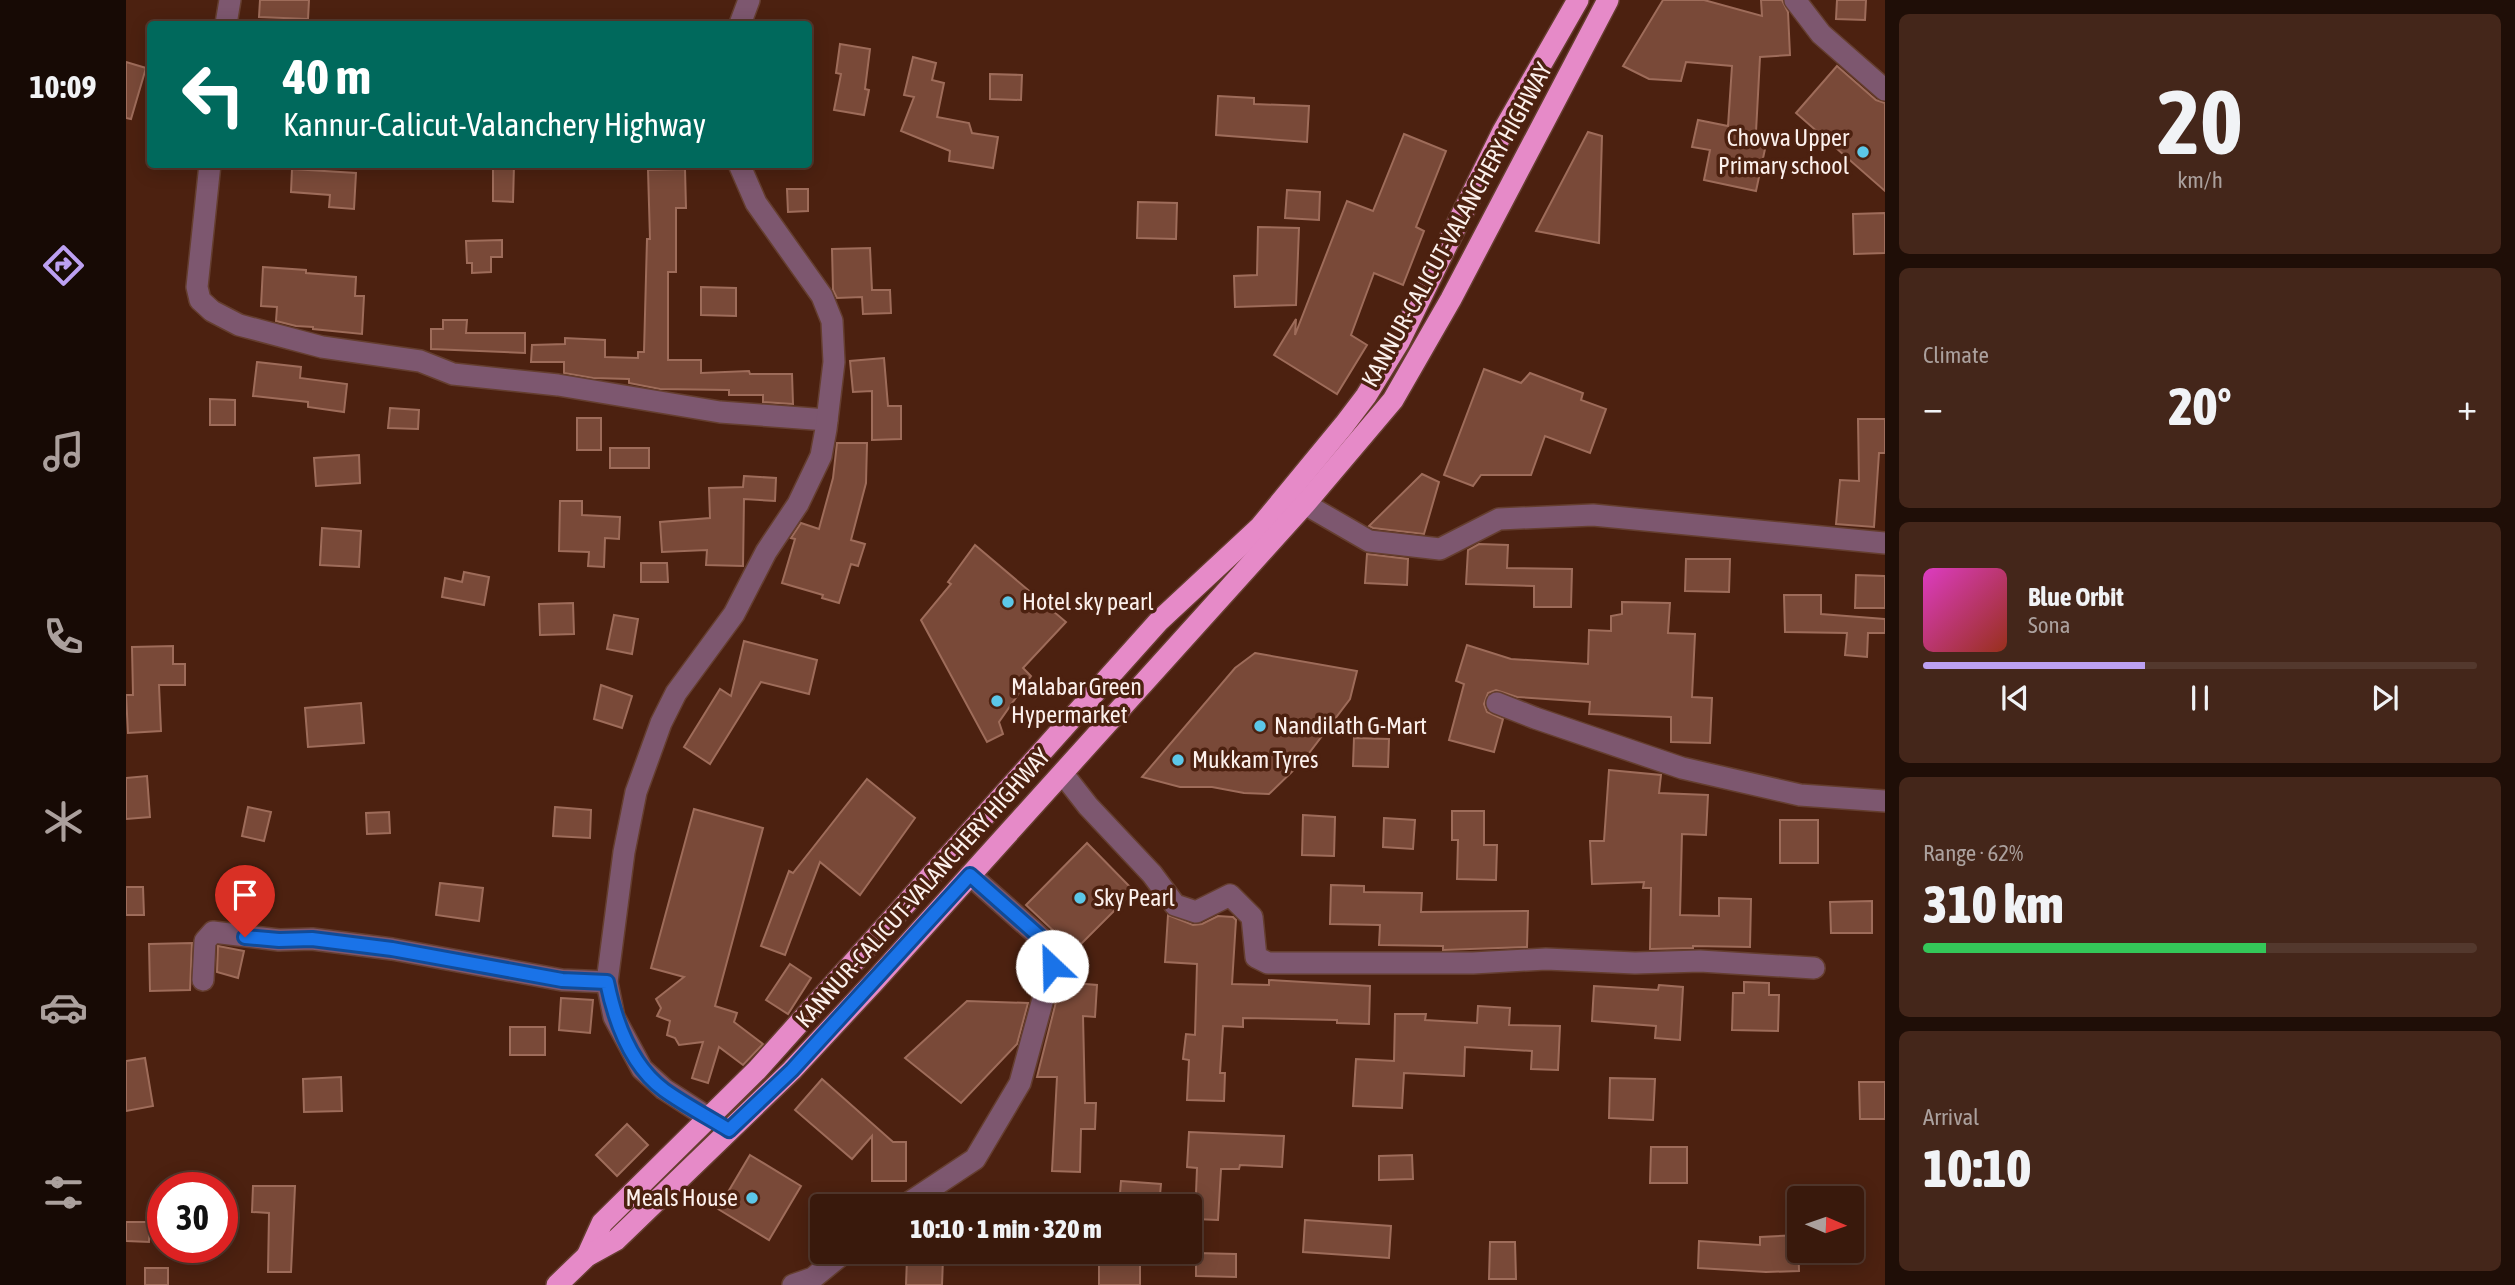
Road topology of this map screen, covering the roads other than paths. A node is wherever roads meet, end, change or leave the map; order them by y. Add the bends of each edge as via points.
1 (230, 0) edge
2 (749, 0) edge
3 (1578, 0) edge
4 (1608, 0) edge
5 (1796, 0) edge
6 (226, 21) edge
7 (741, 21) edge
8 (1885, 90) edge
9 (210, 168) edge
10 (741, 168) edge
11 (827, 420) junction
12 (1305, 504) junction
13 (1885, 544) edge
14 (1497, 703) dead end
15 (1063, 774) junction
16 (1885, 801) edge
17 (970, 875) junction
18 (1814, 968) dead end
19 (203, 981) dead end
20 (607, 982) junction
21 (709, 1118) junction
22 (729, 1130) junction
23 (922, 1194) edge
24 (587, 1256) junction
25 (830, 1264) edge
26 (568, 1281) edge
27 (793, 1285) edge

1 - 6 street
2 - 7 street
3 - 21 highway, KANNUR-CALICUT-VALANCHERY HIGHWAY via 1503,131 1399,342 1344,425 1260,527 1159,621 807,1016
4 - 12 highway, KANNUR-CALICUT-VALANCHERY HIGHWAY via 1393,400
5 - 8 street via 1821,34
9 - 11 street via 197,287 206,306 239,325 322,347 420,361 453,374 599,391 720,412
10 - 11 street via 756,203 822,296 832,321 834,362
11 - 20 street via 821,456 798,504 766,552 734,614 676,693 648,757 624,852
12 - 13 street via 1369,541 1440,549 1500,519 1593,515
12 - 15 highway, KANNUR-CALICUT-VALANCHERY HIGHWAY
14 - 16 street via 1682,768 1800,795
15 - 17 highway, KANNUR-CALICUT-VALANCHERY HIGHWAY
15 - 18 street via 1175,905 1196,912 1230,895 1252,917 1256,957 1268,963 1568,959
17 - 22 highway, KANNUR-CALICUT-VALANCHERY HIGHWAY via 792,1070
17 - 23 street via 1050,946 1052,966 1020,1083 975,1159
19 - 20 street via 205,941 213,932 392,949 562,980
20 - 21 street via 614,1017 642,1069 663,1089
21 - 22 highway
21 - 24 highway, KANNUR-CALICUT-VALANCHERY HIGHWAY via 602,1223
22 - 24 highway, KANNUR-CALICUT-VALANCHERY HIGHWAY via 616,1240
24 - 26 highway, KANNUR-CALICUT-VALANCHERY HIGHWAY
25 - 27 street via 813,1278

